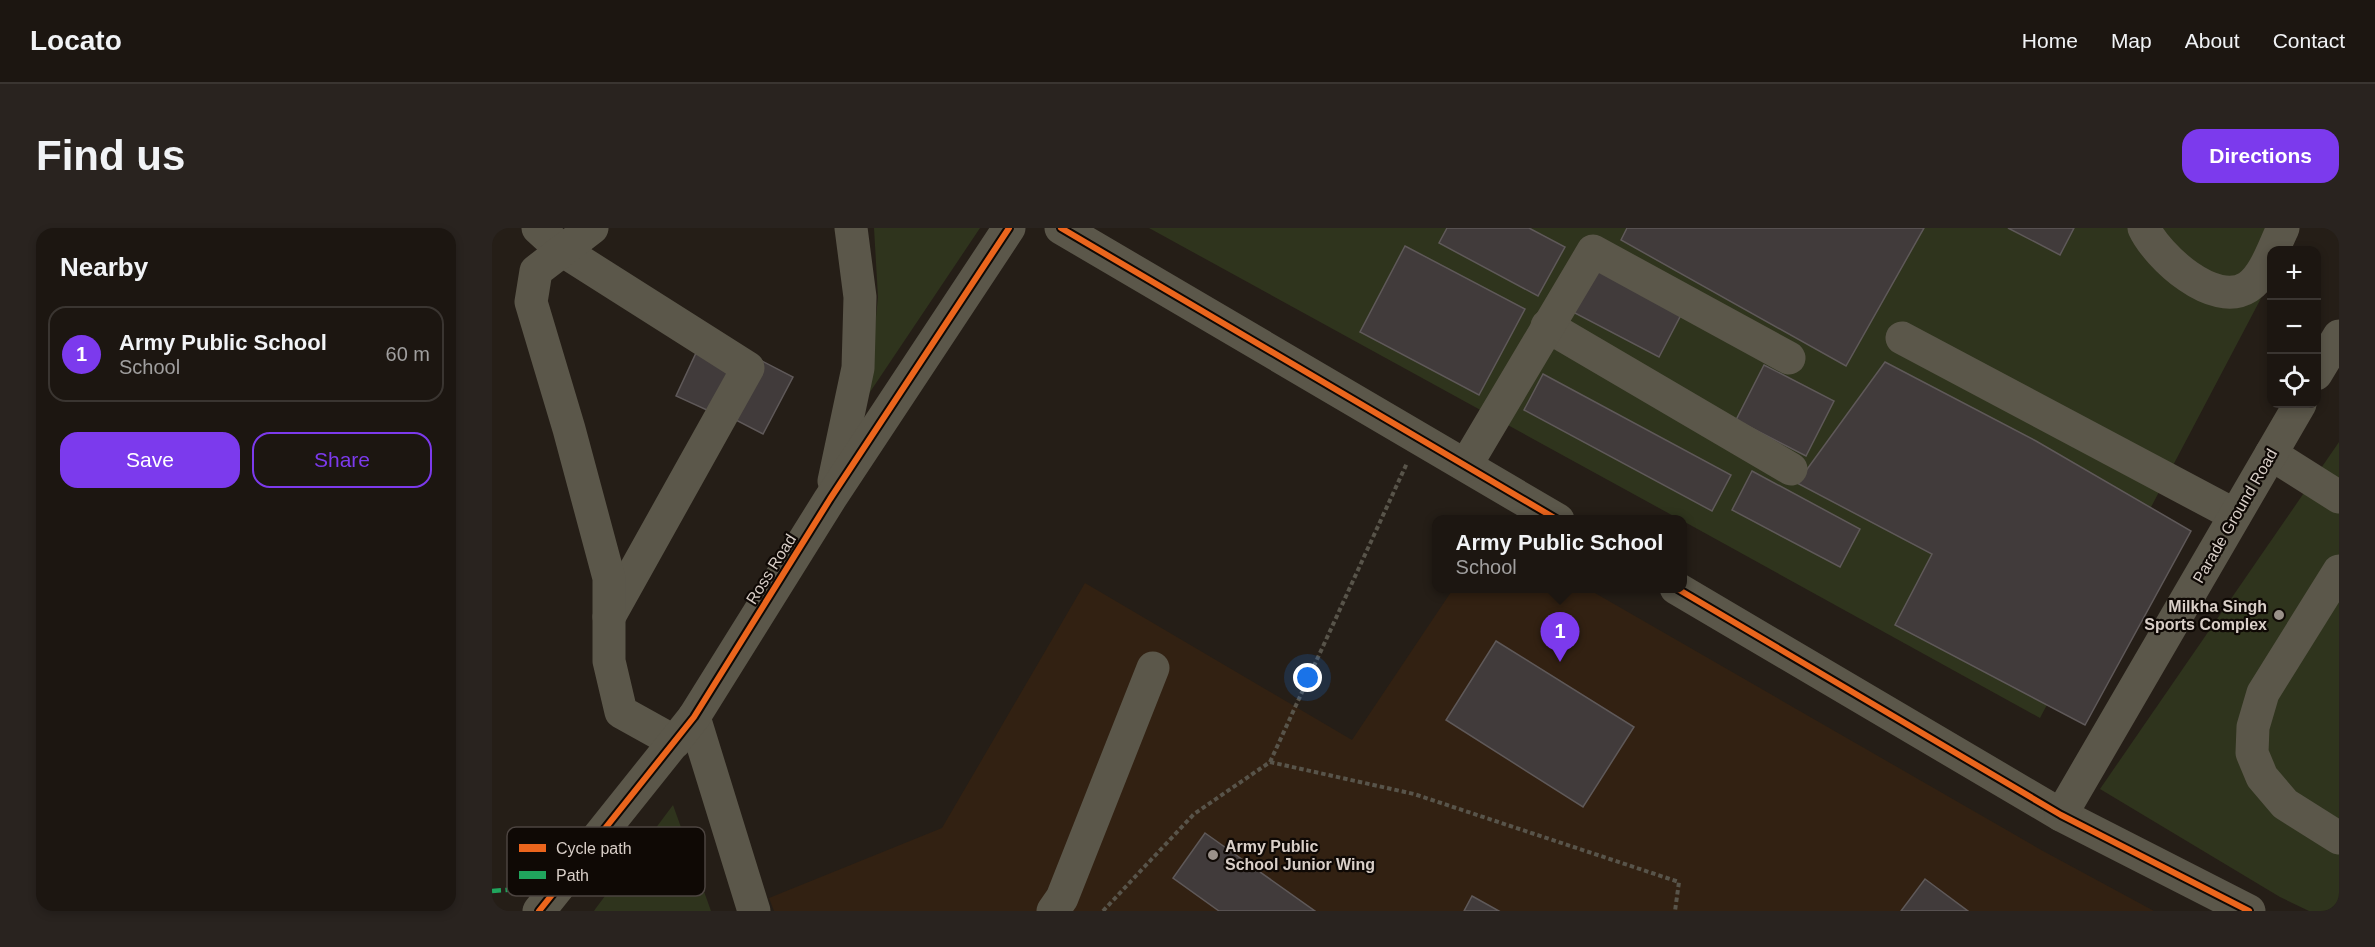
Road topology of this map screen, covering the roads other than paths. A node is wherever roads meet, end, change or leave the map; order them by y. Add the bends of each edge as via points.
1 (538, 228) edge
2 (592, 228) edge
3 (851, 228) edge
4 (1009, 228) edge
5 (1061, 228) edge
6 (2144, 228) edge
7 (2283, 228) edge
8 (562, 250) junction
9 (1547, 326) junction
10 (2339, 336) edge
11 (1902, 338) dead end
12 (1789, 358) dead end
13 (2321, 366) edge
14 (2298, 408) edge
15 (2271, 454) junction
16 (1466, 465) junction
17 (1791, 469) dead end
18 (2339, 497) edge
19 (831, 500) junction
20 (1551, 515) edge
21 (2235, 515) junction
22 (2339, 571) edge
23 (1684, 593) edge
24 (609, 617) junction
25 (1153, 668) dead end
26 (684, 730) junction
27 (2061, 815) junction
28 (607, 827) edge
29 (2339, 838) edge
30 (552, 896) edge
31 (540, 911) edge
32 (754, 911) edge
33 (1053, 911) edge
34 (2249, 911) edge

1 - 8 street
2 - 8 street
3 - 19 street via 860,297 858,368
4 - 19 street, Ross Road
5 - 16 street
6 - 7 street via 2150,241 2180,271 2213,290 2234,291 2246,289 2256,280
8 - 24 street via 536,271 531,302 609,578
8 - 24 street via 748,368
9 - 12 street via 1593,251
9 - 16 street
9 - 17 street
10 - 13 street
11 - 21 street
14 - 15 street, Parade Ground Road
15 - 18 street
15 - 21 street, Parade Ground Road
16 - 20 street
19 - 26 street, Ross Road
21 - 27 street, Parade Ground Road
22 - 29 street via 2263,693 2253,727 2252,753 2262,777 2285,804
23 - 27 street
24 - 26 street via 609,661 621,712
25 - 33 street via 1062,898
26 - 28 street, Ross Road
26 - 32 street
27 - 34 street
30 - 31 street, Ross Road

